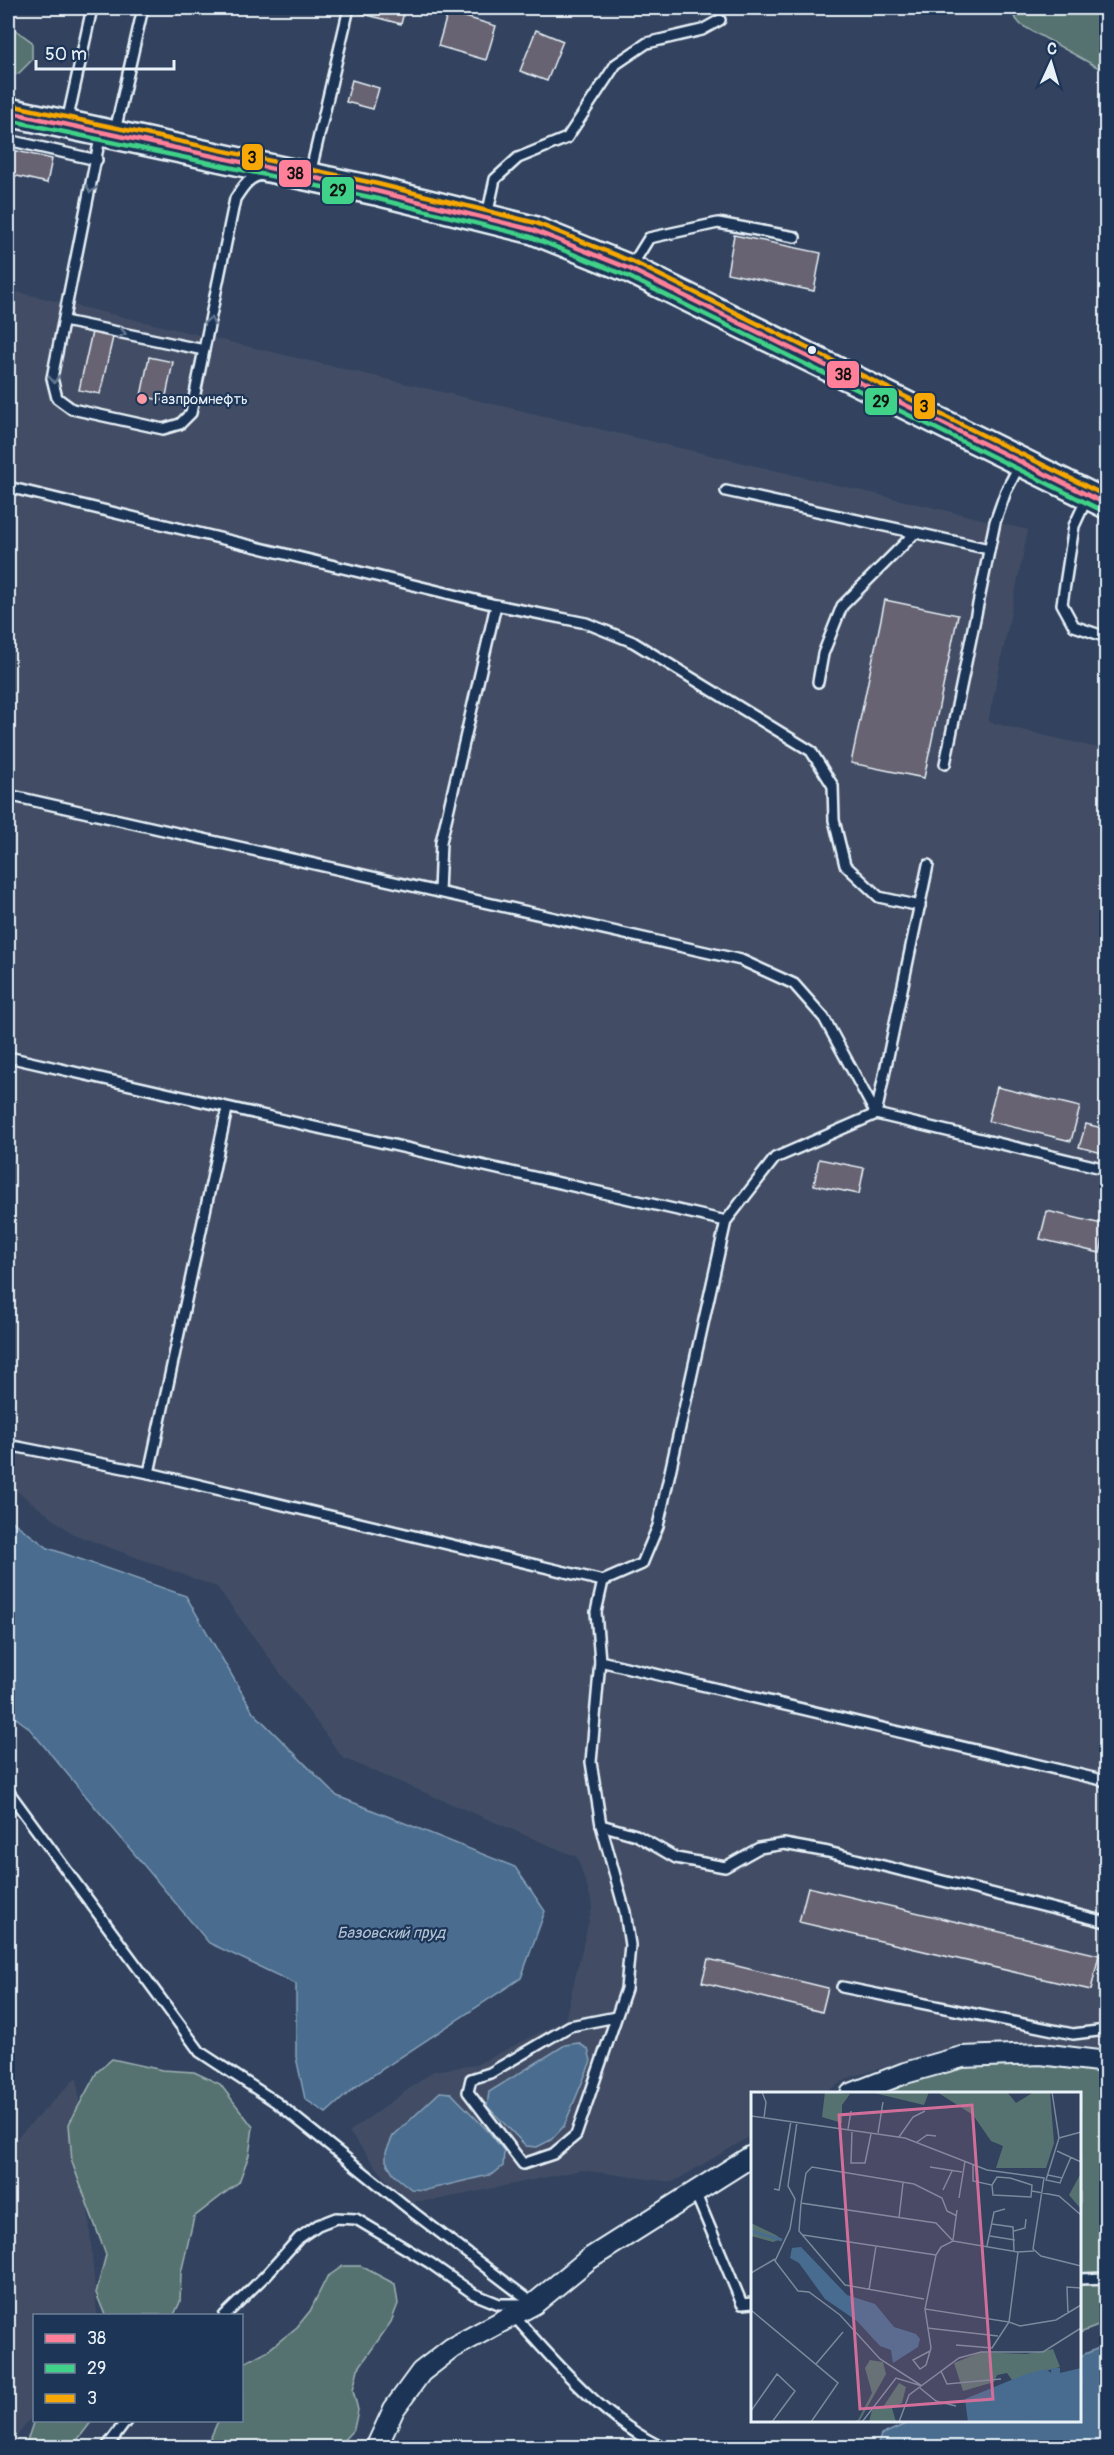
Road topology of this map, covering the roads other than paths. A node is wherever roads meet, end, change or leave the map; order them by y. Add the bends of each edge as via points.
1 (92, 8) edge
2 (143, 8) edge
3 (349, 8) edge
4 (720, 20) dead end
5 (8, 112) edge
6 (66, 124) junction
7 (108, 132) junction
8 (8, 140) edge
9 (97, 160) junction
10 (300, 175) junction
11 (486, 218) junction
12 (795, 237) dead end
13 (630, 269) junction
14 (64, 321) junction
15 (204, 350) junction
16 (1021, 462) junction
17 (8, 487) edge
18 (726, 491) dead end
19 (1097, 500) edge
20 (915, 533) junction
21 (989, 549) junction
22 (496, 605) junction
23 (1107, 637) edge
24 (818, 682) dead end
25 (945, 764) dead end
26 (8, 795) edge
27 (928, 865) dead end
28 (439, 892) junction
29 (920, 906) junction
30 (8, 1058) edge
31 (227, 1108) junction
32 (876, 1114) junction
33 (1107, 1169) edge
34 (726, 1221) junction
35 (8, 1445) edge
36 (149, 1473) junction
37 (603, 1581) junction
38 (600, 1661) junction
39 (1107, 1781) edge
40 (8, 1791) edge
41 (601, 1825) junction
42 (1107, 1922) edge
43 (842, 1987) dead end
44 (616, 2017) junction
45 (1107, 2030) edge
46 (1107, 2062) edge
47 (856, 2092) edge
48 (751, 2157) edge
49 (696, 2192) junction
50 (1107, 2278) edge
51 (1081, 2279) edge
52 (751, 2303) edge
53 (534, 2304) junction
54 (226, 2314) edge
55 (513, 2315) junction
56 (126, 2422) edge
57 (106, 2448) edge
58 (376, 2448) edge
59 (664, 2448) edge

1 - 6 lane
2 - 7 lane
3 - 10 lane
4 - 11 lane via 702,30 647,43 616,64 567,138 518,158 495,179
5 - 6 main road
6 - 7 main road
7 - 9 lane
7 - 10 main road
8 - 9 lane
9 -> 14 lane
10 - 11 main road
15 -> 10 lane via 235,199 244,184 258,175
11 - 13 main road via 533,230
12 - 13 lane via 718,223 649,238
13 - 16 main road
14 -> 15 lane
14 -> 15 lane via 52,378 57,398 72,409 163,429 180,424 191,413
16 - 19 main road
16 - 21 lane via 1006,491
17 - 22 lane
18 - 20 lane
19 - 23 lane via 1074,526 1062,604 1074,626
20 - 21 lane
20 - 24 lane via 842,606 823,654
21 - 25 lane
22 - 28 lane via 441,842
22 - 29 lane via 586,623 633,642 811,751 833,786 834,820 845,865 879,897
26 - 28 lane
27 - 29 lane
28 - 32 lane via 741,960 794,984 824,1018
29 - 32 lane
30 - 31 lane
31 - 34 lane
31 - 36 lane
32 - 33 lane
32 - 34 lane via 775,1158
34 - 37 lane via 658,1526 642,1564
35 - 36 lane
36 - 37 lane
37 - 38 lane via 596,1612
38 - 39 lane
38 - 41 lane via 591,1762
40 - 53 lane via 200,2052 276,2102
41 - 42 lane via 636,1835 676,1858 725,1867 759,1848 784,1844
41 - 44 lane via 625,1912 630,1946 626,1989
43 - 45 lane via 1073,2034
44 - 44 lane via 576,2135 553,2154 523,2164 468,2092 471,2079 490,2073 570,2026
46 - 47 street via 1041,2054 962,2057
48 - 49 street
49 - 52 lane via 742,2304
49 - 53 street via 589,2259
50 - 51 lane
53 - 54 lane via 499,2304 474,2294 371,2227 356,2219 336,2218 299,2238
53 - 55 street
55 - 58 street via 452,2348 421,2372 394,2409
55 - 59 lane via 566,2374 642,2438
56 - 57 lane

